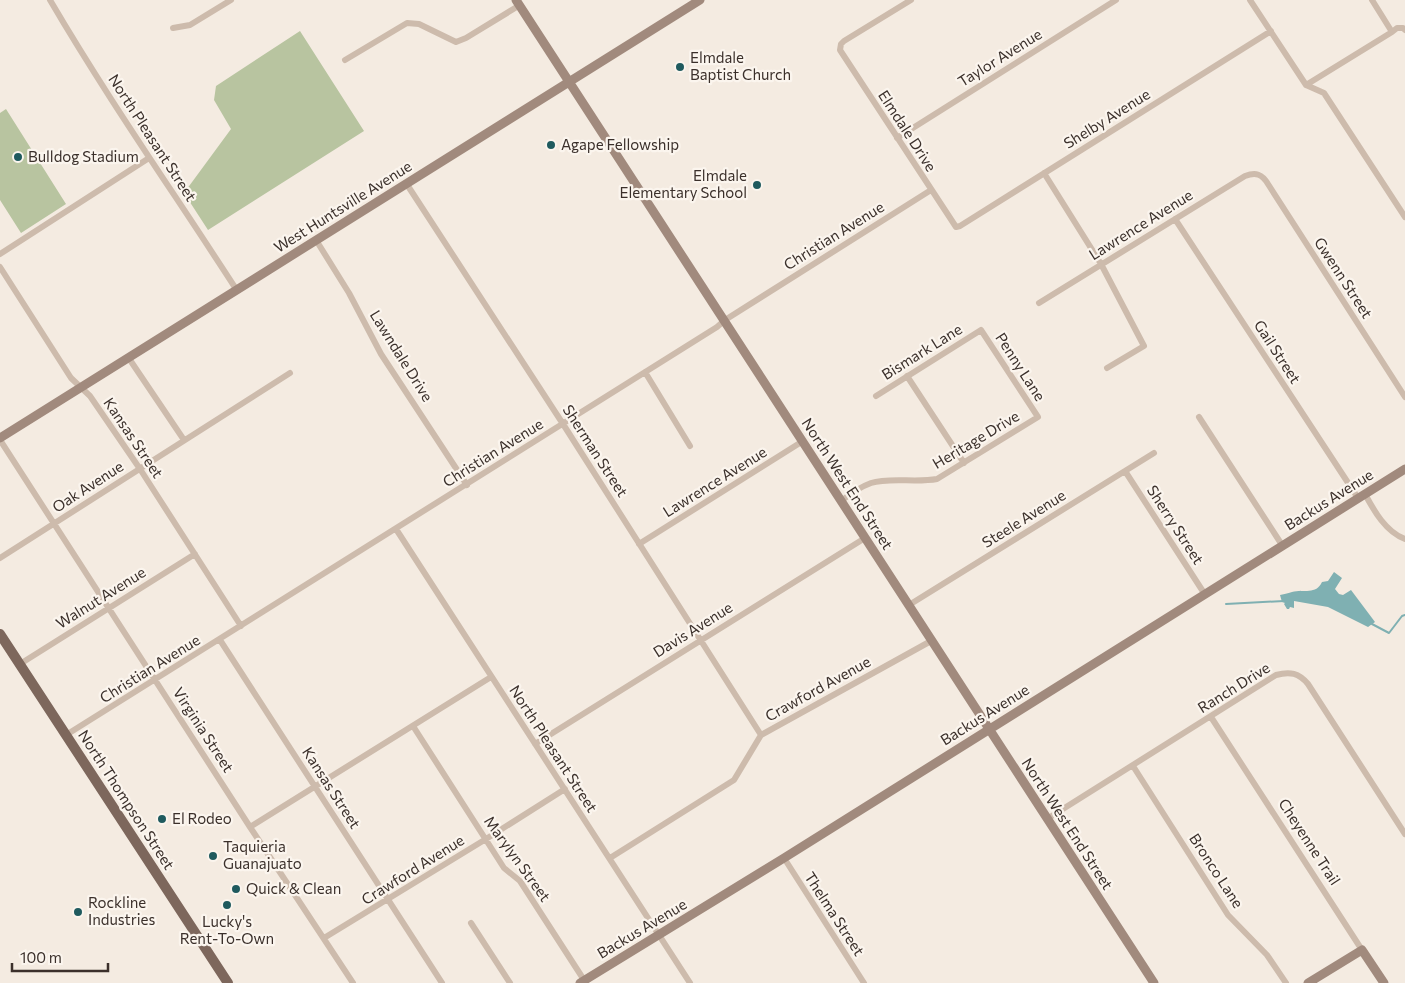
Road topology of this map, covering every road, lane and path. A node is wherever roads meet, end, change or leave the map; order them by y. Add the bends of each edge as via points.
1 (50, 0) edge
2 (231, 0) edge
3 (700, 0) edge
4 (910, 0) edge
5 (1116, 0) edge
6 (1250, 0) edge
7 (1372, 0) edge
8 (518, 2) edge
9 (173, 28) dead end
10 (1405, 30) edge
11 (1271, 31) junction
12 (1392, 32) junction
13 (345, 60) dead end
14 (570, 82) junction
15 (1306, 85) junction
16 (897, 138) junction
17 (149, 158) junction
18 (1044, 173) junction
19 (1259, 174) joint
20 (406, 183) junction
21 (931, 190) junction
22 (1405, 217) edge
23 (1175, 219) junction
24 (956, 227) joint
25 (316, 240) junction
26 (0, 254) edge
27 (1101, 264) junction
28 (0, 267) edge
29 (236, 289) junction
30 (1039, 303) dead end
31 (725, 320) junction
32 (981, 330) joint
33 (128, 357) junction
34 (1107, 368) dead end
35 (645, 372) junction
36 (290, 374) dead end
37 (907, 376) junction
38 (81, 387) junction
39 (876, 396) dead end
40 (1405, 397) edge
41 (1038, 417) joint
42 (1199, 417) dead end
43 (563, 424) junction
44 (0, 439) edge
45 (184, 440) junction
46 (803, 441) junction
47 (690, 446) dead end
48 (1154, 453) dead end
49 (964, 463) junction
50 (140, 469) junction
51 (1405, 469) edge
52 (1125, 471) junction
53 (467, 484) junction
54 (1361, 496) junction
55 (841, 500) junction
56 (55, 523) junction
57 (396, 528) junction
58 (865, 538) junction
59 (1405, 539) edge
60 (640, 544) junction
61 (1282, 545) junction
62 (195, 554) junction
63 (0, 558) edge
64 (1204, 593) junction
65 (909, 605) junction
66 (109, 608) junction
67 (241, 626) junction
68 (0, 634) edge
69 (220, 640) junction
70 (701, 640) junction
71 (931, 640) junction
72 (20, 664) junction
73 (491, 677) junction
74 (156, 680) junction
75 (1210, 717) junction
76 (413, 726) junction
77 (989, 729) junction
78 (66, 735) junction
79 (761, 735) junction
80 (535, 744) junction
81 (1133, 766) junction
82 (316, 787) junction
83 (564, 789) junction
84 (1047, 819) junction
85 (250, 827) junction
86 (1405, 834) edge
87 (486, 839) junction
88 (610, 858) junction
89 (784, 858) junction
90 (388, 900) junction
91 (470, 923) dead end
92 (658, 935) junction
93 (324, 938) junction
94 (1362, 950) junction
95 (863, 981) edge
96 (582, 982) edge
97 (228, 983) edge
98 (353, 983) edge
99 (442, 983) edge
100 (510, 983) edge
101 (690, 983) edge
102 (854, 983) edge
103 (1154, 983) edge
104 (1286, 983) edge
105 (1308, 983) edge
106 (1384, 983) edge

1 - 17 street, North Pleasant Street
2 - 9 street via 190,25
3 - 14 street, West Huntsville Avenue
4 - 16 street, Elmdale Drive via 840,46 841,53
5 - 16 street, Taylor Avenue
6 - 11 street
7 - 12 street
8 - 13 street via 456,42 419,24 407,23
8 - 14 street, North West End Street
10 - 12 street via 1397,28
11 - 15 street
11 - 18 street, Shelby Avenue
12 - 15 street
14 - 20 street, West Huntsville Avenue
14 - 31 street, North West End Street
15 - 22 street via 1324,93
16 - 21 street, Elmdale Drive
17 - 26 street
17 - 29 street, North Pleasant Street
18 - 24 street, Shelby Avenue
18 - 27 street
19 - 23 street, Lawrence Avenue via 1245,176
19 - 40 street, Gwenn Street via 1264,177
20 - 25 street, West Huntsville Avenue
20 - 43 street, Sherman Street
21 - 24 street, Elmdale Drive
21 - 31 street, Christian Avenue
23 - 27 street, Lawrence Avenue
23 - 54 street, Gail Street
25 - 29 street, West Huntsville Avenue
25 - 53 street, Lawndale Drive via 381,354
27 - 30 street, Lawrence Avenue
27 - 34 street via 1144,346
28 - 38 street, Kansas Street via 71,378
29 - 33 street, West Huntsville Avenue
31 - 35 street, Christian Avenue
31 - 46 street, North West End Street
32 - 37 street, Bismark Lane
32 - 41 street, Penny Lane
33 - 38 street, West Huntsville Avenue
33 - 45 street
35 - 43 street, Christian Avenue
35 - 47 street
36 - 45 street, Oak Avenue
37 - 39 street, Bismark Lane
37 - 49 street
38 - 44 street, West Huntsville Avenue
38 - 50 street, Kansas Street
41 - 49 street, Heritage Drive
42 - 61 street
43 - 53 street, Christian Avenue
43 - 60 street, Sherman Street
44 - 56 street, Virginia Street
45 - 50 street, Oak Avenue
46 - 55 street, North West End Street
46 - 60 street, Lawrence Avenue
48 - 52 street, Steele Avenue
49 - 55 street, Heritage Drive via 938,479 924,482 873,482
50 - 56 street, Oak Avenue
50 - 62 street, Kansas Street
51 - 54 street, Backus Avenue
52 - 64 street, Sherry Street
52 - 65 street, Steele Avenue
53 - 57 street, Christian Avenue
54 - 59 street, Gail Street via 1393,531
54 - 61 street, Backus Avenue
55 - 58 street, North West End Street
56 - 63 street, Oak Avenue
56 - 66 street, Virginia Street
57 - 67 street, Christian Avenue
57 - 73 street, North Pleasant Street
58 - 65 street, North West End Street
58 - 70 street, Davis Avenue
60 - 70 street, Sherman Street
61 - 64 street, Backus Avenue
62 - 66 street, Walnut Avenue
62 - 67 street, Kansas Street
64 - 77 street, Backus Avenue
65 - 71 street, North West End Street
66 - 72 street, Walnut Avenue
66 - 74 street, Virginia Street
67 - 69 street, Christian Avenue
68 - 72 main road, North Thompson Street
69 - 74 street, Christian Avenue
69 - 82 street, Kansas Street
70 - 79 street, Sherman Street
70 - 80 street, Davis Avenue
71 - 77 street, North West End Street
71 - 79 street, Crawford Avenue
72 - 78 main road, North Thompson Street
73 - 76 street
73 - 80 street, North Pleasant Street
74 - 78 street, Christian Avenue
74 - 85 street, Virginia Street
75 - 81 street, Ranch Drive
75 - 86 street, Ranch Drive via 1276,675 1285,672 1302,677
75 - 94 street, Cheyenne Trail
76 - 82 street
76 - 87 street, Marylyn Street
77 - 84 street, North West End Street
77 - 89 street, Backus Avenue
78 - 97 main road, North Thompson Street
79 - 88 street, Crawford Avenue via 734,780
80 - 83 street, North Pleasant Street
81 - 84 street, Ranch Drive
81 - 104 street, Bronco Lane via 1228,915 1267,955
82 - 85 street
82 - 90 street, Kansas Street
83 - 87 street, Crawford Avenue
83 - 88 street, North Pleasant Street
84 - 103 street, North West End Street
85 - 93 street, Virginia Street
87 - 90 street, Crawford Avenue
87 - 96 street, Marylyn Street via 504,868 520,881
88 - 92 street, North Pleasant Street
89 - 92 street, Backus Avenue
89 - 95 street, Thelma Street
90 - 93 street, Crawford Avenue
90 - 99 street, Kansas Street
91 - 100 street
92 - 96 street, Backus Avenue
92 - 101 street, North Pleasant Street
93 - 98 street, Virginia Street
94 - 105 street
94 - 106 street, Cheyenne Trail
95 - 102 street

